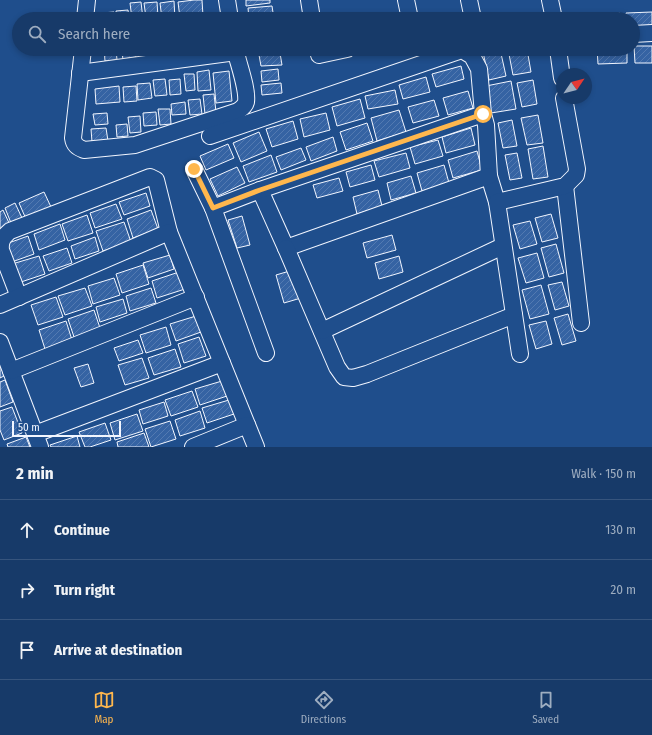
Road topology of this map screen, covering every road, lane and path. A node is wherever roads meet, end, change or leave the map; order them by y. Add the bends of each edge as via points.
1 (87, 0) edge
2 (227, 0) edge
3 (309, 0) edge
4 (406, 0) edge
5 (469, 0) edge
6 (550, 0) edge
7 (86, 12) edge
8 (229, 12) edge
9 (311, 12) edge
10 (409, 12) edge
11 (472, 12) edge
12 (553, 12) edge
13 (652, 33) edge
14 (640, 34) edge
15 (82, 56) edge
16 (201, 56) edge
17 (237, 56) edge
18 (444, 56) edge
19 (472, 56) edge
20 (559, 56) edge
21 (561, 68) edge
22 (80, 73) junction
23 (565, 104) edge
24 (483, 114) junction
25 (210, 136) dead end
26 (194, 169) dead end
27 (489, 176) junction
28 (564, 186) junction
29 (260, 190) junction
30 (497, 202) junction
31 (213, 208) junction
32 (169, 232) junction
33 (2, 237) edge
34 (503, 246) junction
35 (286, 248) junction
36 (19, 297) junction
37 (196, 297) junction
38 (0, 305) edge
39 (514, 315) junction
40 (581, 323) dead end
41 (322, 331) junction
42 (0, 342) edge
43 (266, 353) dead end
44 (520, 354) dead end
45 (222, 363) junction
46 (11, 371) junction
47 (247, 425) junction
48 (37, 440) edge
49 (193, 447) edge
50 (256, 447) edge

1 - 7 street
2 - 8 street
3 - 9 street
4 - 10 street
5 - 11 street
6 - 12 street
13 - 14 street
15 - 22 street
16 - 22 street
17 - 22 street via 246,93 244,106 238,111 135,145 84,150 74,143
18 - 25 street
19 - 24 street via 479,69
20 - 21 street
23 - 28 street via 577,169 576,175
24 - 27 street
24 - 29 street
26 - 31 street
27 - 30 street
27 - 35 street
28 - 30 street
28 - 40 street
29 - 31 street
29 - 35 street
30 - 34 street
31 - 43 street
32 - 33 street via 156,180 150,177 10,231
32 - 36 street
32 - 37 street
33 - 36 street via 0,250
34 - 39 street
34 - 41 street
35 - 41 street
36 - 38 street
37 - 45 street
37 - 46 street
39 - 41 street via 353,378 344,377 337,367
39 - 44 street
42 - 46 street
45 - 47 street
45 - 48 street
46 - 48 street
47 - 49 street
47 - 50 street

